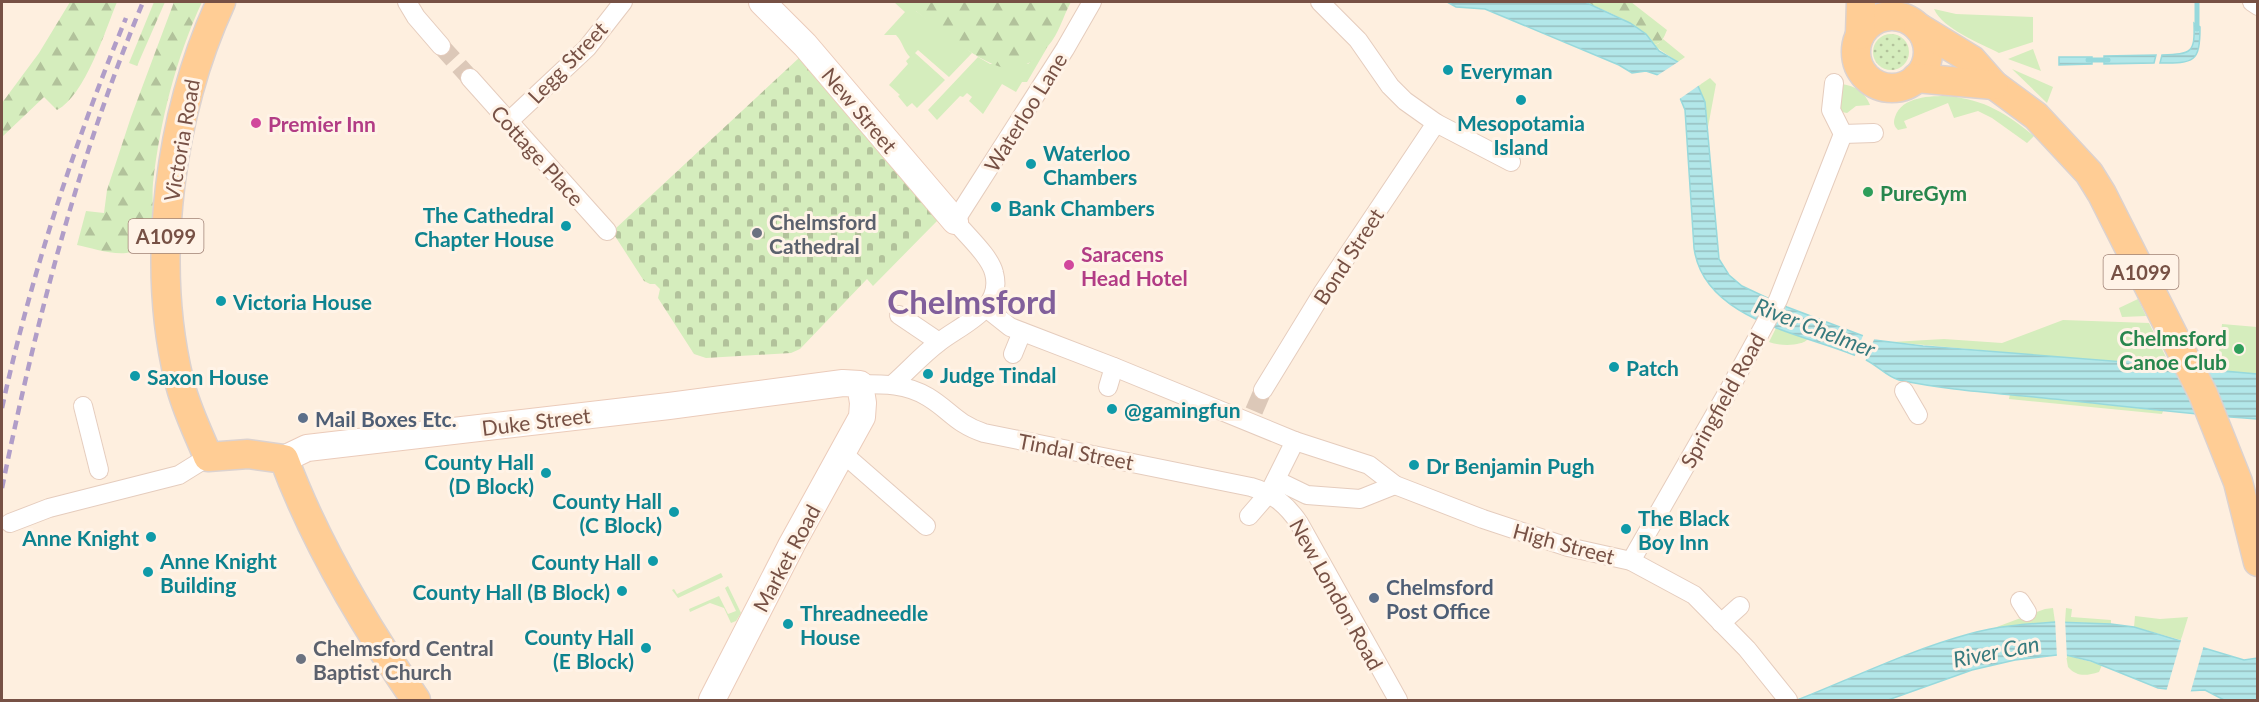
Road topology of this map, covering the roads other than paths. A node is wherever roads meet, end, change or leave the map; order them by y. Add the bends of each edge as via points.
1 (220, 2) edge
2 (407, 2) edge
3 (623, 2) edge
4 (762, 2) edge
5 (1092, 2) edge
6 (1320, 2) edge
7 (1861, 2) edge
8 (2252, 2) edge
9 (2258, 6) edge
10 (1908, 16) edge
11 (1860, 34) junction
12 (441, 46) tunnel mouth
13 (470, 78) tunnel mouth
14 (1917, 78) junction
15 (1834, 83) dead end
16 (1998, 88) junction
17 (508, 122) junction
18 (1436, 123) junction
19 (1874, 133) dead end
20 (1843, 134) junction
21 (1511, 162) dead end
22 (955, 221) junction
23 (607, 231) dead end
24 (986, 308) junction
25 (899, 315) dead end
26 (1022, 332) junction
27 (939, 342) junction
28 (1013, 354) dead end
29 (1114, 367) junction
30 (860, 384) junction
31 (893, 384) junction
32 (1108, 387) dead end
33 (1263, 390) tunnel mouth
34 (1904, 391) dead end
35 (83, 406) dead end
36 (1918, 415) dead end
37 (1296, 441) junction
38 (841, 454) junction
39 (208, 457) junction
40 (284, 459) junction
41 (99, 470) dead end
42 (1395, 485) junction
43 (1272, 487) junction
44 (1250, 516) dead end
45 (10, 523) dead end
46 (926, 526) dead end
47 (1631, 561) junction
48 (2258, 562) edge
49 (1740, 606) dead end
50 (1721, 623) junction
51 (1790, 699) edge
52 (416, 700) edge
53 (712, 700) edge
54 (1398, 700) edge

1 - 39 main road, Victoria Road / A1099 via 190,81 175,156 165,240 174,360
2 - 12 street
3 - 17 street, Legg Street via 587,48
4 - 22 street, New Street via 805,45
5 - 22 street, Waterloo Lane
6 - 18 street via 1358,40 1390,86
7 - 11 main road
8 - 9 street
10 - 11 main road, A1099 via 1876,19
10 - 14 main road via 1928,47
10 - 16 main road, A1099 via 1972,60
11 - 14 main road via 1856,45 1859,67 1874,83 1896,88
13 - 17 street, Cottage Place
14 - 16 main road
15 - 20 street via 1831,110
16 - 48 main road, A1099 via 2020,102 2050,131 2089,173 2102,194 2208,405 2238,482
17 - 23 street, Cottage Place
18 - 21 street
18 - 33 street, Bond Street
19 - 20 street
20 - 47 street, Springfield Road via 1778,300
22 - 24 street via 994,272 995,291
24 - 26 street, High Street
24 - 27 street
25 - 27 street
26 - 28 street
26 - 29 street, High Street
27 - 31 street
29 - 32 street
29 - 37 street, High Street via 1251,417
30 - 31 street, Tindal Street
30 - 38 street, Market Road via 862,417
30 - 40 street, Duke Street via 307,448
31 - 43 street, Tindal Street via 922,393 960,423 984,432 1251,487
34 - 36 street
35 - 41 street
37 - 42 street, High Street via 1369,465
37 - 43 street
38 - 46 street
38 - 53 street, Market Road
39 - 40 main road via 248,454
39 - 45 street via 178,475 48,508
40 - 52 main road via 317,538
42 - 43 street, Tindal Street via 1360,499 1306,495
42 - 47 street, High Street via 1568,547
43 - 44 street
43 - 54 street, New London Road via 1299,523
47 - 50 street, High Street via 1694,595
49 - 50 street
50 - 51 street, High Street

